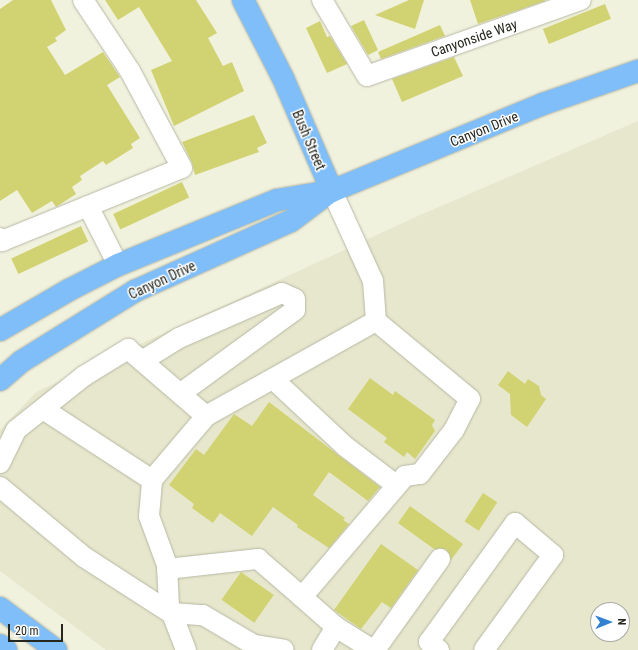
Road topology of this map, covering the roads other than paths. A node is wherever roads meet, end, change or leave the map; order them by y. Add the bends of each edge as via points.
1 (83, 0) edge
2 (243, 0) edge
3 (322, 0) edge
4 (581, 0) edge
5 (638, 71) edge
6 (332, 191) junction
7 (88, 206) junction
8 (0, 238) edge
9 (118, 265) junction
10 (376, 321) junction
11 (0, 330) edge
12 (142, 361) junction
13 (0, 380) edge
14 (273, 380) junction
15 (180, 394) junction
16 (43, 409) junction
17 (206, 416) junction
18 (0, 463) edge
19 (152, 480) junction
20 (396, 485) junction
21 (0, 488) edge
22 (440, 558) dead end
23 (167, 569) junction
24 (302, 597) junction
25 (0, 608) edge
26 (171, 613) junction
27 (336, 626) junction
28 (0, 645) edge
29 (6, 650) edge
30 (56, 650) edge
31 (186, 650) edge
32 (284, 650) edge
33 (322, 650) edge
34 (374, 650) edge
35 (439, 650) edge
36 (484, 650) edge

1 - 7 street via 130,71 182,168
2 - 6 main road, Bush Street via 283,78
3 - 4 street, Canyonside Way via 367,76
5 - 6 main road, Canyon Drive via 543,104
6 - 9 main road, Canyon Drive via 277,200
6 - 10 street, Bush Street via 373,281
6 - 13 main road, Canyon Drive via 291,221 134,291 22,361
7 - 8 street via 2,241
7 - 9 street
9 - 11 main road, Canyon Drive
10 - 14 street
10 - 20 street via 470,399 454,430 420,474 405,476
12 - 15 street
12 - 15 street via 179,338 282,293 295,298 295,310
12 - 16 street via 128,348 84,376
14 - 17 street
14 - 20 street via 346,447
15 - 17 street
16 - 18 street via 16,430
16 - 19 street
17 - 19 street
19 - 23 street via 149,516
20 - 24 street
21 - 26 street via 84,557
22 - 34 street
23 - 24 street via 258,559
23 - 26 street
24 - 27 street
25 - 30 main road
26 - 31 street
26 - 32 street via 203,615 254,645
27 - 33 street
27 - 34 street
28 - 29 main road
35 - 36 street via 429,642 515,523 553,554

